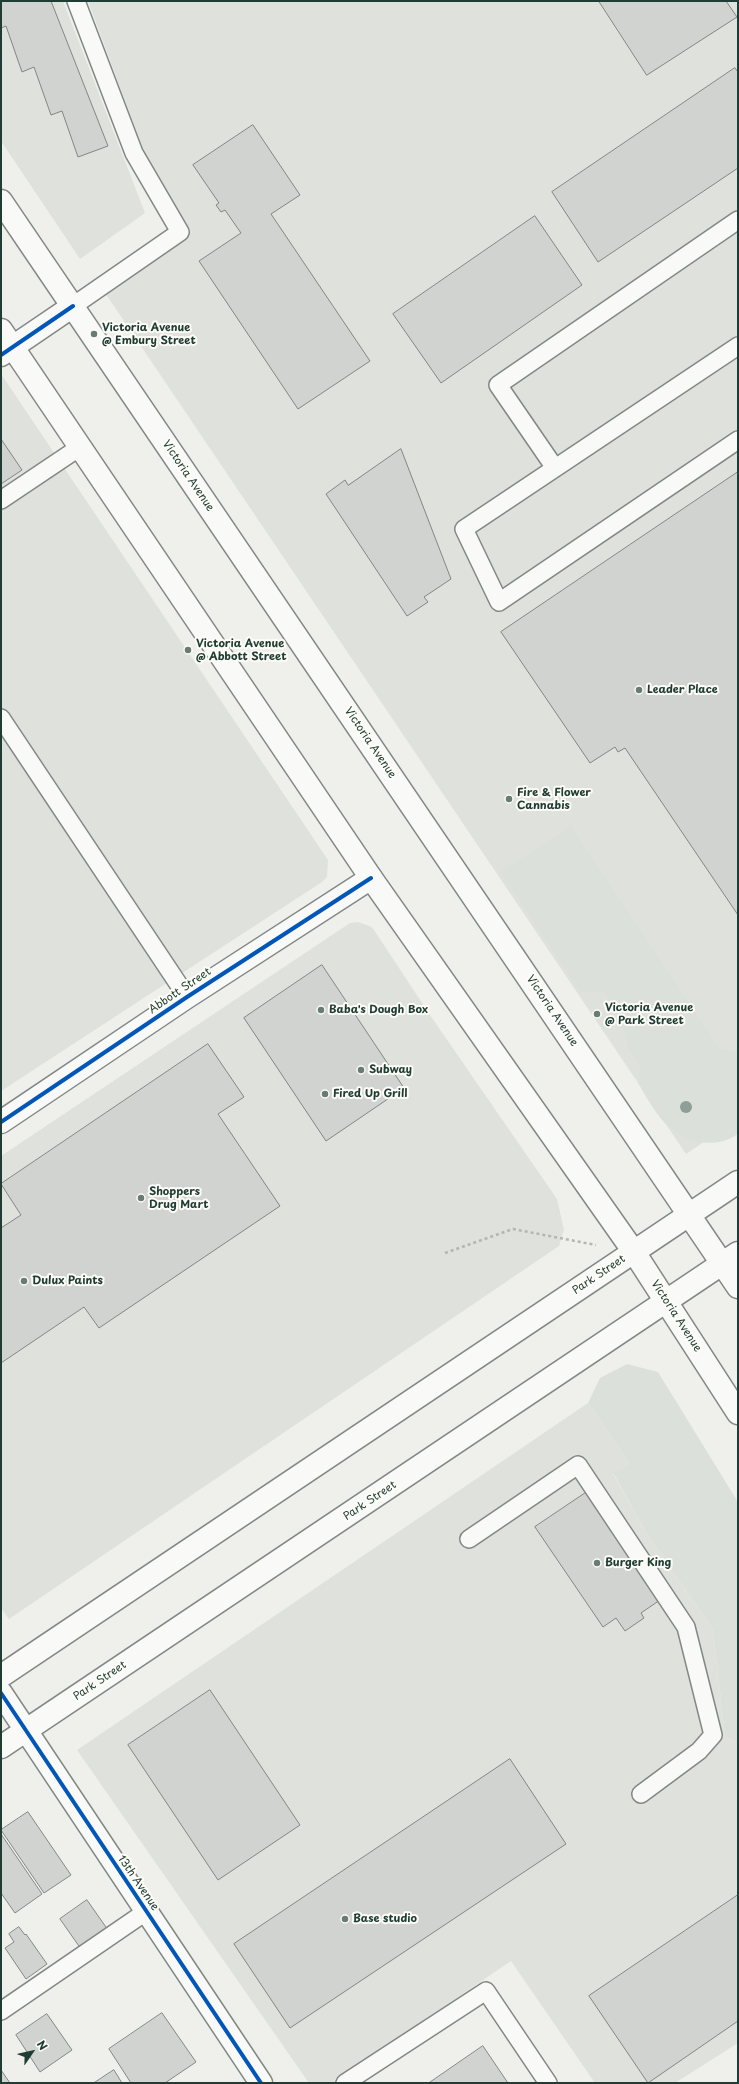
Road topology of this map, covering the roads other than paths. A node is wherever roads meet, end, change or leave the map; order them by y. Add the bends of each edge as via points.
1 (76, 1) edge
2 (1, 201) edge
3 (738, 220) edge
4 (73, 306) junction
5 (5, 344) edge
6 (738, 346) edge
7 (738, 440) edge
8 (80, 447) junction
9 (555, 468) junction
10 (1, 500) edge
11 (1, 718) edge
12 (371, 878) junction
13 (187, 997) junction
14 (1, 1122) edge
15 (738, 1182) edge
16 (690, 1214) junction
17 (634, 1252) junction
18 (730, 1258) edge
19 (738, 1287) edge
20 (667, 1302) junction
21 (738, 1413) edge
22 (469, 1539) dead end
23 (1, 1676) edge
24 (1, 1693) edge
25 (26, 1730) junction
26 (1, 1747) edge
27 (641, 1794) dead end
28 (146, 1911) junction
29 (1, 2010) edge
30 (261, 2083) edge
31 (346, 2083) edge
32 (548, 2083) edge

1 - 4 lane via 134,152 180,232
2 - 4 main road, Victoria Avenue
3 - 9 lane via 498,385
4 - 5 main road
4 - 16 main road, Victoria Avenue
5 - 8 main road, Victoria Avenue
6 - 9 lane
7 - 9 lane via 499,602 464,529
8 - 10 lane
8 - 12 main road, Victoria Avenue
11 - 13 lane
12 - 13 main road, Abbott Street
12 - 17 main road, Victoria Avenue
13 - 14 main road, Abbott Street
15 - 16 main road, Park Street
16 - 17 main road, Park Street
16 - 18 main road, Victoria Avenue
17 - 20 main road, Victoria Avenue
17 - 23 main road, Park Street
18 - 19 main road, Victoria Avenue
18 - 20 main road, Park Street
20 - 21 main road, Victoria Avenue
20 - 25 main road, Park Street
22 - 27 lane via 578,1465 686,1626 712,1735 699,1751
24 - 25 main road, 13th Avenue
25 - 26 main road, Park Street
25 - 28 main road, 13th Avenue
28 - 29 lane
28 - 30 main road, 13th Avenue
31 - 32 lane via 486,1991

